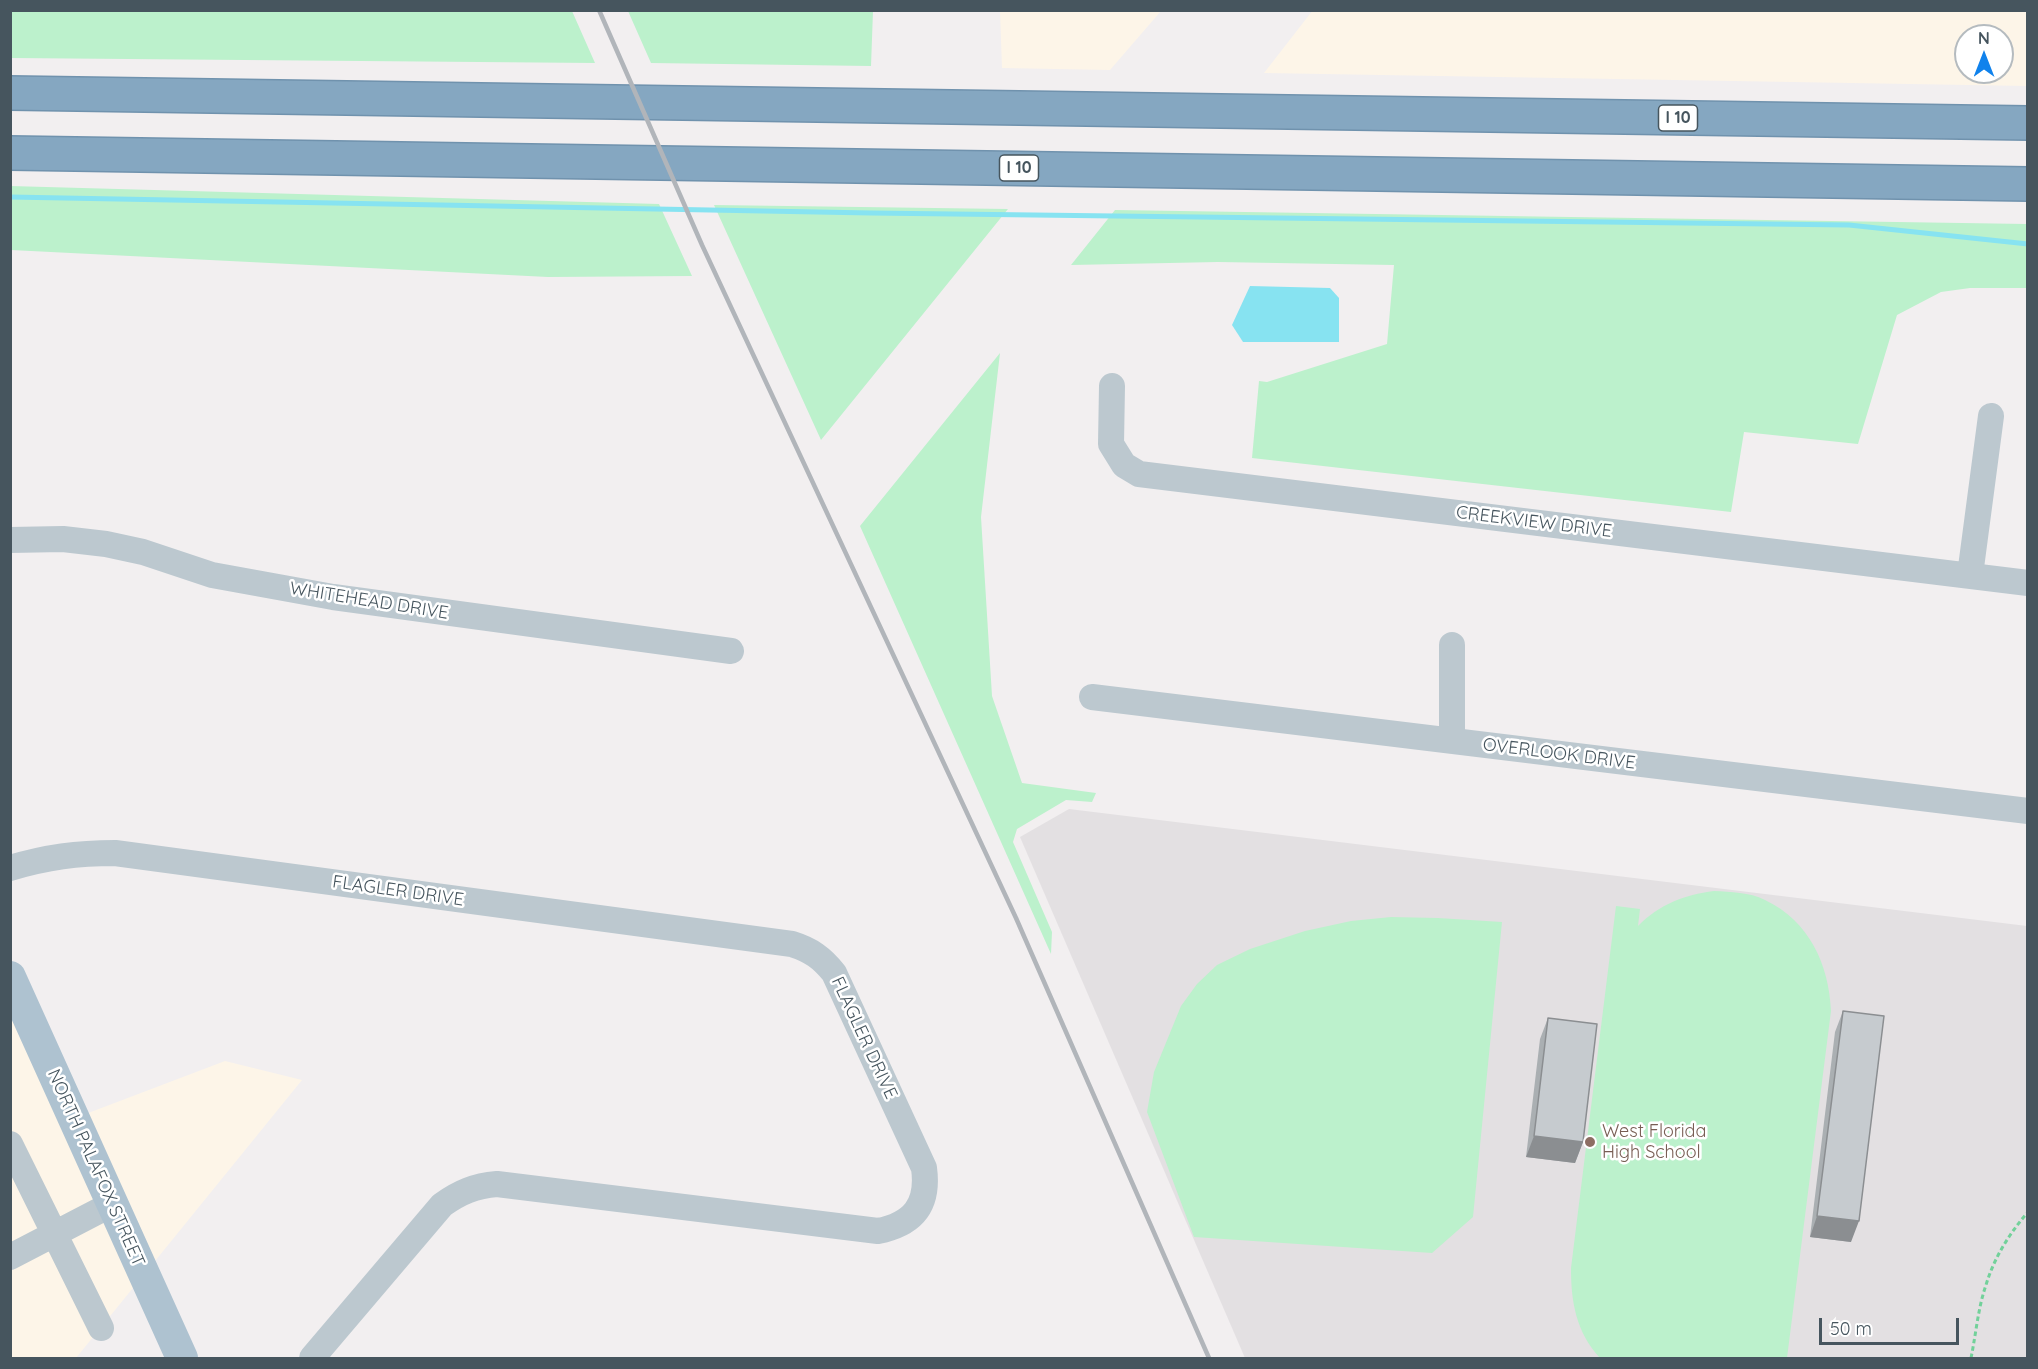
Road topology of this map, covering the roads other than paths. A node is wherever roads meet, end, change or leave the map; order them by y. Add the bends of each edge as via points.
1 (10, 93) edge
2 (2028, 123) edge
3 (10, 153) edge
4 (2028, 184) edge
5 (1112, 386) dead end
6 (1991, 416) dead end
7 (10, 540) edge
8 (1970, 575) junction
9 (2028, 583) edge
10 (1452, 645) dead end
11 (731, 651) dead end
12 (1092, 697) dead end
13 (1452, 741) junction
14 (2028, 811) edge
15 (10, 868) edge
16 (10, 977) edge
17 (10, 1144) edge
18 (112, 1204) junction
19 (55, 1234) junction
20 (10, 1257) edge
21 (100, 1328) dead end
22 (182, 1359) edge
23 (312, 1359) edge

1 - 2 highway, I 10
3 - 4 highway, I 10
5 - 8 street, CREEKVIEW DRIVE via 1111,444 1124,465 1139,474
6 - 8 street
7 - 11 street, WHITEHEAD DRIVE via 63,539 106,544 212,575 333,597
8 - 9 street, CREEKVIEW DRIVE
10 - 13 street
12 - 13 street, OVERLOOK DRIVE
13 - 14 street, OVERLOOK DRIVE
15 - 23 street, FLAGLER DRIVE via 45,858 115,853 792,944 809,949 834,973 924,1168 923,1198 906,1221 878,1232 497,1184 478,1186 442,1205
16 - 18 main road, NORTH PALAFOX STREET
17 - 19 street
18 - 19 street
18 - 22 main road, NORTH PALAFOX STREET
19 - 20 street
19 - 21 street

